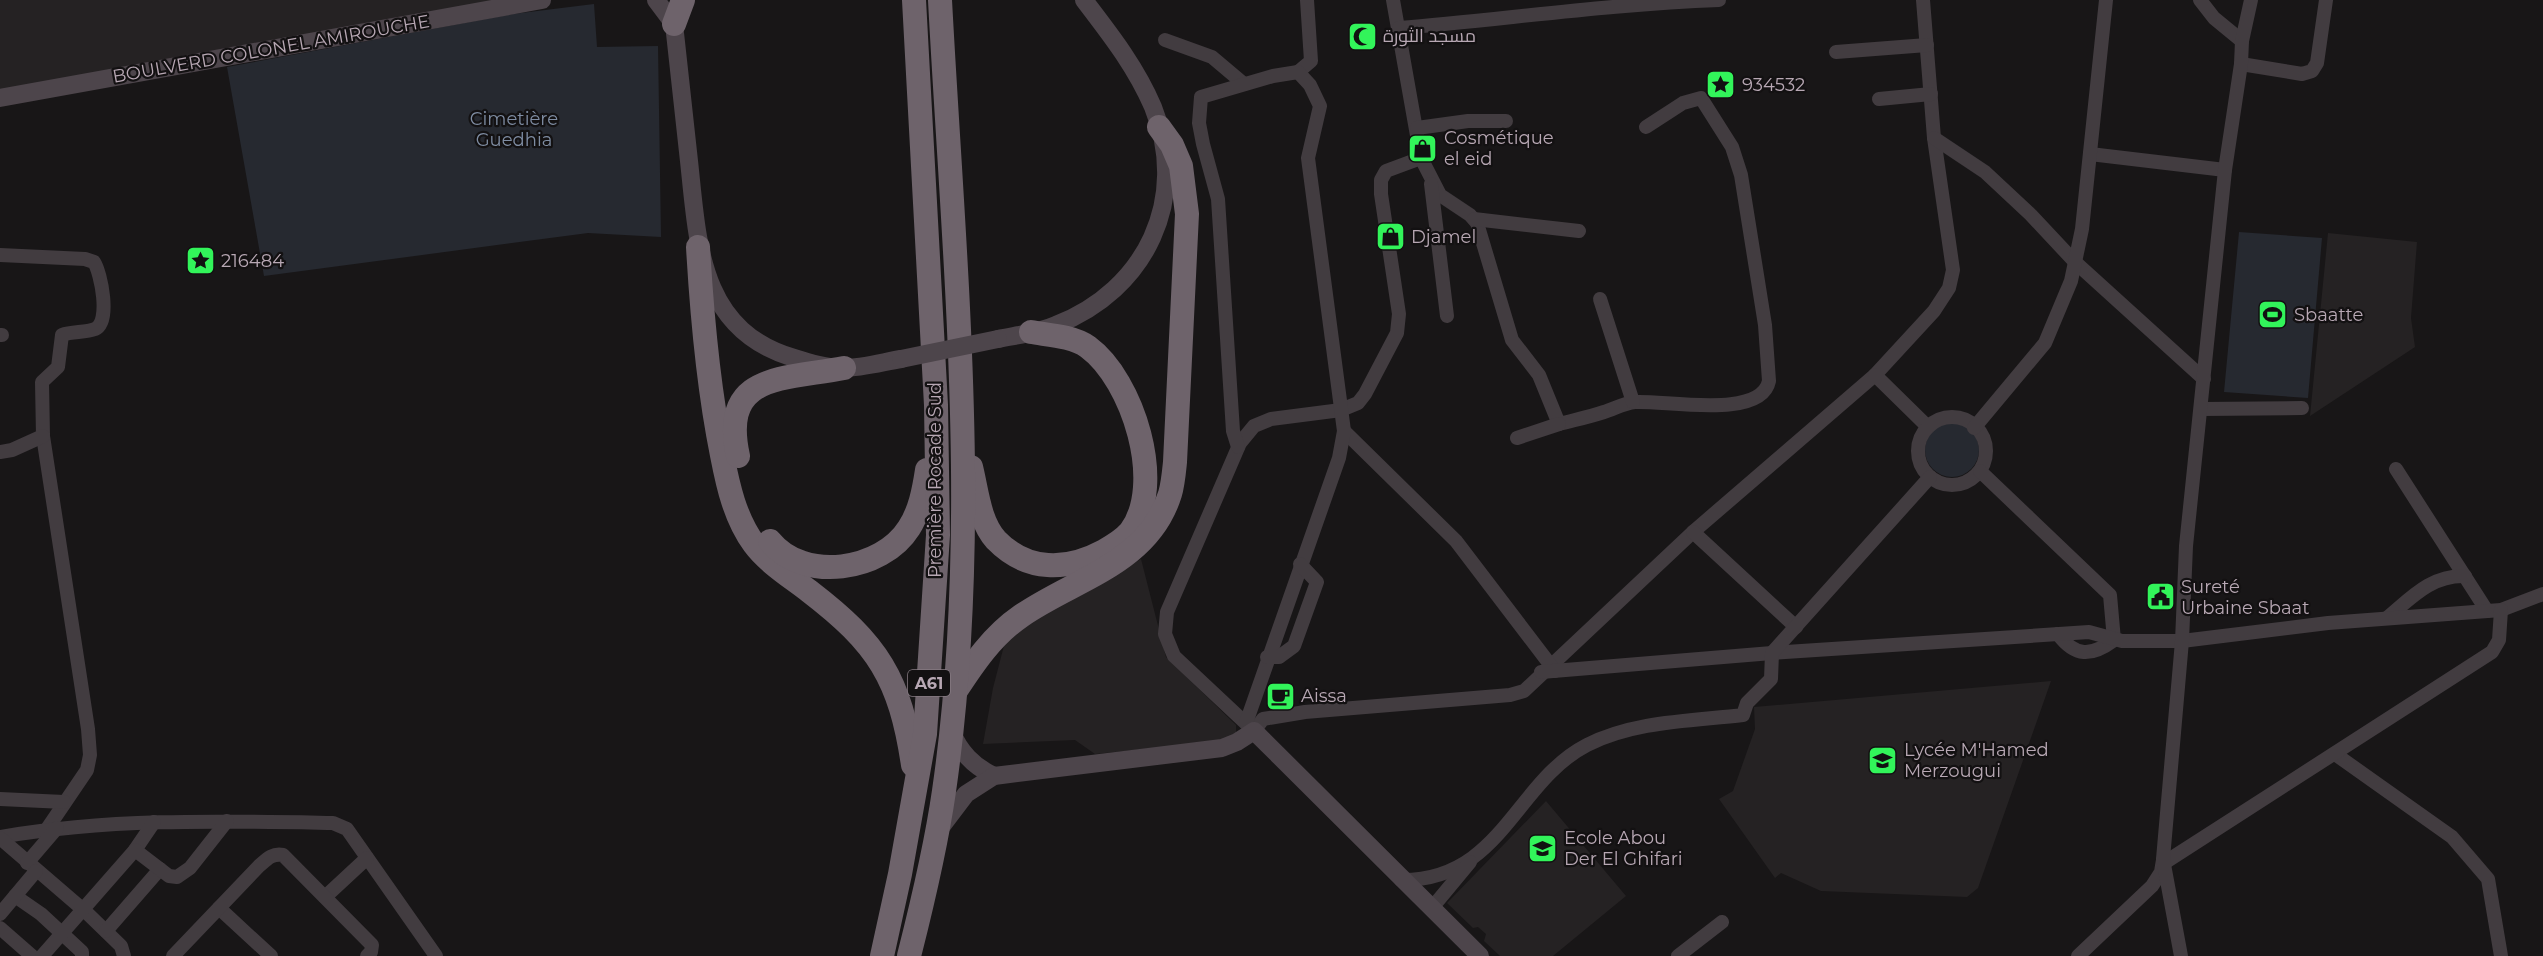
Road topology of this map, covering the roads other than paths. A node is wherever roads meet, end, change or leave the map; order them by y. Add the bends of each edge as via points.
1 (543, 0) edge
2 (656, 0) edge
3 (683, 0) edge
4 (1084, 0) edge
5 (1306, 0) edge
6 (1393, 0) edge
7 (1719, 0) edge
8 (1923, 0) edge
9 (2106, 0) edge
10 (2200, 0) edge
11 (2251, 0) edge
12 (2326, 0) edge
13 (506, 3) edge
14 (913, 4) edge
15 (942, 4) edge
16 (674, 24) junction
17 (1399, 27) junction
18 (1165, 40) dead end
19 (2242, 41) junction
20 (1927, 45) junction
21 (1836, 52) dead end
22 (2241, 64) junction
23 (1298, 72) junction
24 (1244, 84) junction
25 (1931, 94) junction
26 (0, 98) edge
27 (1879, 99) dead end
28 (1506, 121) dead end
29 (1159, 127) junction
30 (1646, 127) dead end
31 (1417, 128) junction
32 (1934, 138) junction
33 (2090, 154) junction
34 (1420, 158) junction
35 (2225, 170) junction
36 (1430, 180) junction
37 (1474, 219) junction
38 (1579, 231) dead end
39 (698, 247) junction
40 (0, 255) edge
41 (2075, 262) junction
42 (1600, 299) dead end
43 (1447, 316) dead end
44 (1031, 332) junction
45 (844, 368) junction
46 (1875, 375) junction
47 (2204, 379) junction
48 (1633, 402) junction
49 (936, 405) junction
50 (2302, 408) dead end
51 (2202, 409) junction
52 (1341, 410) junction
53 (1559, 424) junction
54 (1928, 427) junction
55 (1974, 428) junction
56 (1344, 430) junction
57 (962, 432) junction
58 (43, 436) junction
59 (1517, 438) dead end
60 (1238, 447) junction
61 (0, 452) edge
62 (2396, 469) dead end
63 (1980, 471) junction
64 (1930, 477) junction
65 (1693, 532) junction
66 (1300, 564) junction
67 (2465, 576) junction
68 (2543, 594) edge
69 (2494, 610) junction
70 (2387, 618) junction
71 (1796, 627) junction
72 (2058, 634) junction
73 (2114, 640) junction
74 (2182, 641) junction
75 (1772, 653) junction
76 (1268, 657) junction
77 (1548, 669) junction
78 (955, 692) junction
79 (1250, 727) junction
80 (951, 731) junction
81 (2335, 754) junction
82 (994, 776) junction
83 (916, 787) junction
84 (0, 799) edge
85 (64, 802) junction
86 (227, 821) junction
87 (154, 822) junction
88 (52, 829) junction
89 (937, 834) junction
90 (0, 838) edge
91 (135, 850) junction
92 (367, 858) junction
93 (1473, 858) junction
94 (2164, 861) junction
95 (32, 867) junction
96 (160, 869) junction
97 (1401, 880) junction
98 (15, 896) junction
99 (325, 897) junction
100 (219, 908) junction
101 (82, 909) junction
102 (1431, 909) junction
103 (0, 914) edge
104 (1722, 922) dead end
105 (0, 928) edge
106 (106, 931) junction
107 (63, 933) junction
108 (32, 956) edge
109 (42, 956) edge
110 (82, 956) edge
111 (124, 956) edge
112 (173, 956) edge
113 (271, 956) edge
114 (367, 956) edge
115 (436, 956) edge
116 (882, 956) edge
117 (909, 956) edge
118 (1480, 956) edge
119 (1678, 956) edge
120 (2078, 956) edge
121 (2181, 956) edge
122 (2502, 956) edge

1 - 13 main road, BOULVERD COLONEL AMIROUCHE
2 - 16 main road
3 - 16 highway
4 - 29 main road via 1136,72
5 - 23 street via 1311,61
6 - 17 street
7 - 17 street
8 - 20 street
9 - 33 street
10 - 19 street via 2214,18
11 - 19 street
12 - 22 street via 2317,63 2312,71 2302,74
13 - 26 main road, BOULVERD COLONEL AMIROUCHE
14 - 49 highway, Première Rocade Sud / A61
15 - 57 highway, Première Rocade Sud / A61 via 959,294
16 - 39 main road
17 - 31 street
18 - 24 street via 1212,57
19 - 22 street
20 - 21 street
20 - 25 street
22 - 35 street
23 - 24 street
23 - 52 street via 1310,85 1320,106 1308,158
24 - 60 street via 1201,97 1199,105 1203,144 1218,199 1233,432
25 - 27 street
25 - 32 street
28 - 31 street
29 - 44 main road via 1165,157 1164,188 1157,228 1146,253 1116,290 1096,304 1055,326
29 - 78 highway via 1181,166 1187,214 1175,462 1170,494 1156,523 1133,549 1113,565 1039,604 1004,628
30 - 48 street via 1683,103 1701,98 1732,147 1741,175 1763,314 1769,381 1762,395 1731,404
31 - 34 street
32 - 41 street via 1985,172
32 - 46 street via 1952,256 1949,288 1934,311
33 - 35 street
33 - 41 street
34 - 36 street
34 - 52 street via 1386,171 1381,180 1399,299 1397,333 1365,394 1358,403
35 - 47 street
36 - 37 street via 1440,195
36 - 43 street
37 - 38 street
37 - 53 street via 1482,234 1512,340 1539,375
39 - 45 main road via 714,296 737,326 776,353 819,366
39 - 83 highway via 707,372 732,499 755,546 837,613 882,661 898,695 908,731
40 - 58 street via 85,259 97,267 103,318 95,329 62,334 58,367 42,382
41 - 47 street
41 - 55 street via 2045,343
42 - 48 street
44 - 45 main road, bridge
44 - 57 highway via 1087,346 1114,375 1127,401 1145,462 1146,489 1142,510 1129,533 1087,560 1064,566 1043,566 1018,558 996,539 983,518
45 - 49 highway via 758,386 742,400 733,418 732,432 746,493 759,525 772,544 804,563 822,567 870,561 890,549 909,529 923,492
46 - 54 street
46 - 65 street
47 - 51 street
48 - 53 street
49 - 83 highway, Première Rocade Sud / A61 via 938,535 926,723
50 - 51 street
51 - 74 street via 2186,546
52 - 56 street
52 - 60 street via 1270,418 1254,426
53 - 59 street
54 - 55 street via 1944,417 1956,417
54 - 64 street via 1919,441 1918,452 1920,464
55 - 63 street via 1984,438 1986,450
56 - 66 street via 1339,458
56 - 77 street via 1456,541
57 - 78 highway, Première Rocade Sud / A61 via 962,554
58 - 61 street
58 - 85 street via 90,755 87,770
60 - 79 street via 1167,612 1166,634 1174,656
62 - 67 street
63 - 64 street via 1960,484 1947,485
63 - 73 street via 2110,594
64 - 71 street
65 - 71 street
65 - 77 street
66 - 76 street
66 - 76 street via 1317,582 1294,646 1279,657
67 - 69 street
67 - 70 street via 2434,582
68 - 69 street
69 - 70 street
69 - 81 street via 2499,640 2492,652
70 - 74 street
71 - 75 street
72 - 73 street via 2089,632
72 - 73 street via 2067,647 2080,652 2096,650
72 - 75 street
73 - 74 street
74 - 94 street
75 - 77 street
75 - 93 street via 1771,679 1747,703 1743,715 1645,727 1586,746 1555,771
76 - 79 street
77 - 79 street via 1524,692 1510,695 1305,712 1263,719
78 - 80 highway, Première Rocade Sud / A61
79 - 82 main road via 1237,742 1222,748
79 - 97 main road
80 - 82 main road via 972,763
80 - 89 highway, Première Rocade Sud / A61
81 - 94 street
81 - 122 street via 2452,837 2488,879
82 - 89 main road via 954,806
83 - 116 highway, Première Rocade Sud / A61
84 - 85 street
85 - 88 street
86 - 87 street
86 - 92 street via 333,823 347,829
86 - 96 street via 190,868 173,877
87 - 88 street
87 - 91 street
88 - 90 street
88 - 95 street
89 - 117 highway, Première Rocade Sud / A61
90 - 95 street
91 - 96 street
91 - 101 street
92 - 99 street
92 - 115 street
93 - 97 street via 1428,878
93 - 102 street
94 - 120 street via 2146,892
94 - 121 street
95 - 98 street
95 - 101 street
96 - 106 street
97 - 102 main road
98 - 103 street
98 - 107 street
99 - 100 street via 278,854 259,866
99 - 114 street via 372,945
100 - 112 street
100 - 113 street
101 - 106 street
101 - 107 street
102 - 118 main road
104 - 119 street
105 - 108 street
106 - 111 street via 121,946
107 - 109 street
107 - 110 street via 82,951

